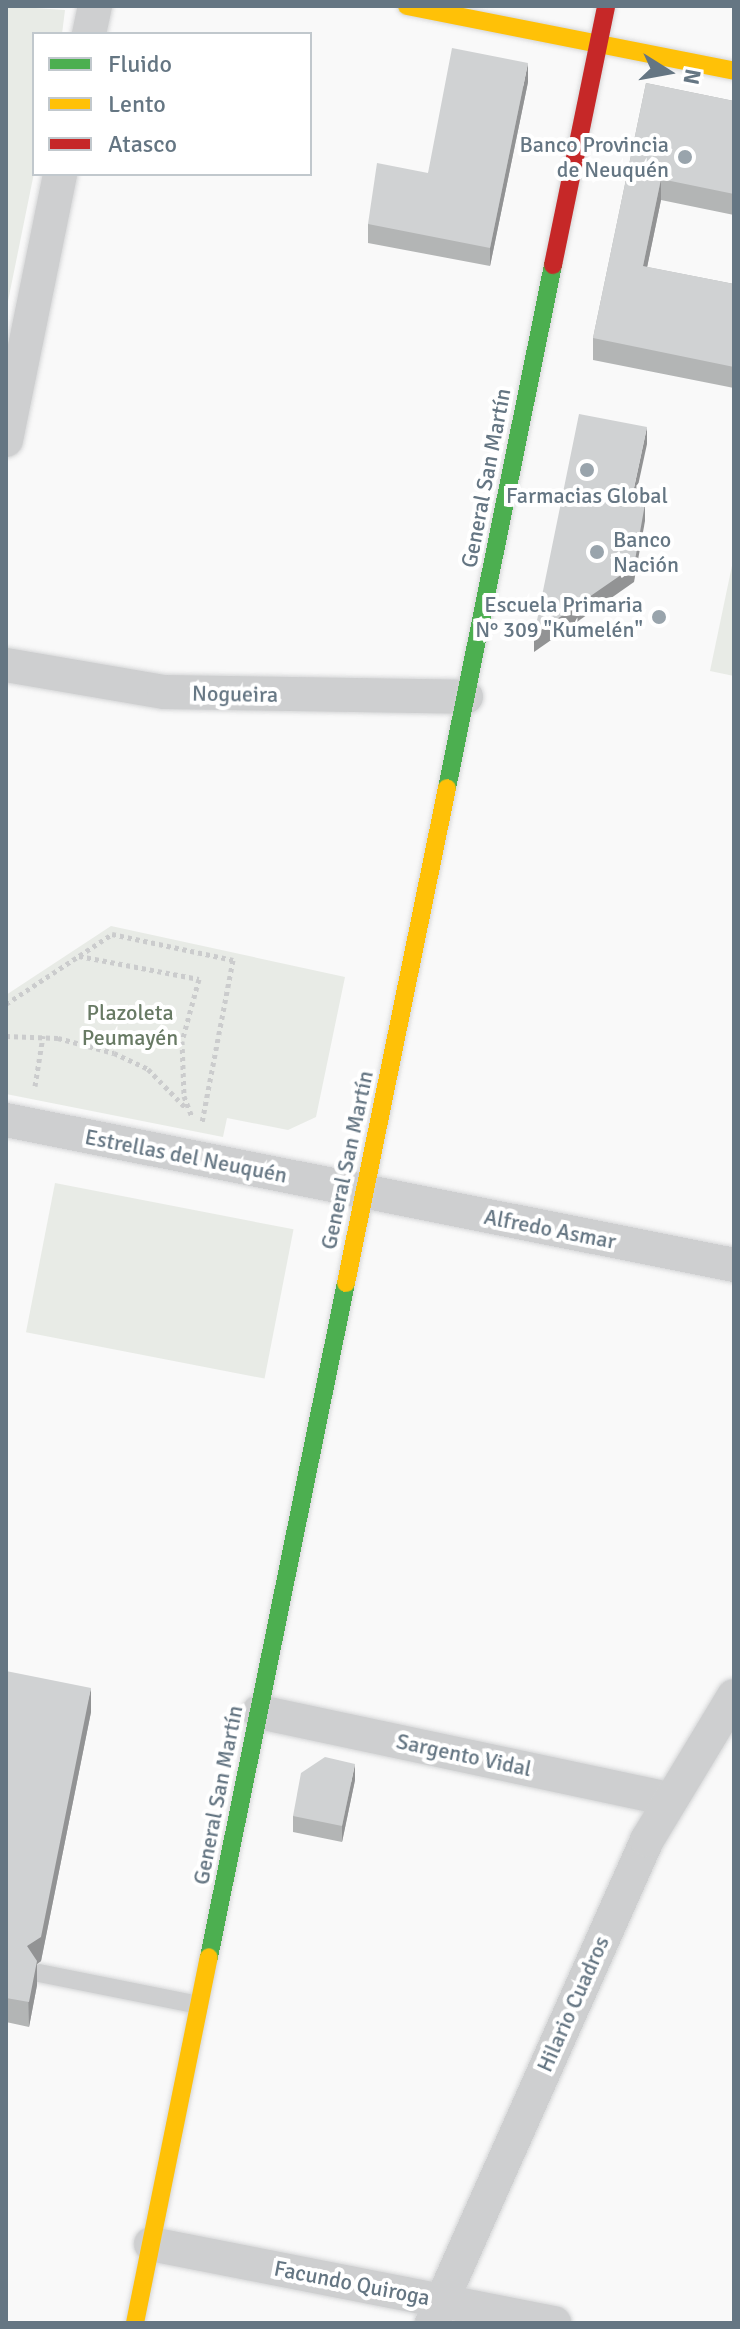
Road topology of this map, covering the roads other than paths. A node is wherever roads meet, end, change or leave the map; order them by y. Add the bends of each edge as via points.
1 (95, 6) edge
2 (407, 6) edge
3 (606, 6) edge
4 (89, 32) edge
5 (598, 44) junction
6 (734, 71) edge
7 (60, 176) edge
8 (6, 440) edge
9 (6, 665) edge
10 (466, 697) junction
11 (6, 1120) edge
12 (365, 1192) junction
13 (734, 1265) edge
14 (734, 1696) edge
15 (259, 1712) junction
16 (668, 1799) junction
17 (39, 1973) edge
18 (199, 2005) junction
19 (151, 2244) junction
20 (437, 2312) edge
21 (135, 2323) edge
22 (554, 2323) edge

1 - 4 street
2 - 5 main road
3 - 5 main road, General San Martín
5 - 6 main road
5 - 10 main road, General San Martín
7 - 8 street
9 - 10 street, Nogueira via 164,692
10 - 12 main road, General San Martín
11 - 12 street, Estrellas del Neuquén
12 - 13 street, Alfredo Asmar
12 - 15 main road, General San Martín
14 - 16 street, Hilario Cuadros
15 - 16 street, Sargento Vidal
15 - 18 main road, General San Martín
16 - 20 street, Hilario Cuadros
17 - 18 lane
18 - 19 main road, General San Martín
19 - 20 street, Facundo Quiroga
19 - 21 main road, General San Martín
20 - 22 street, Facundo Quiroga

